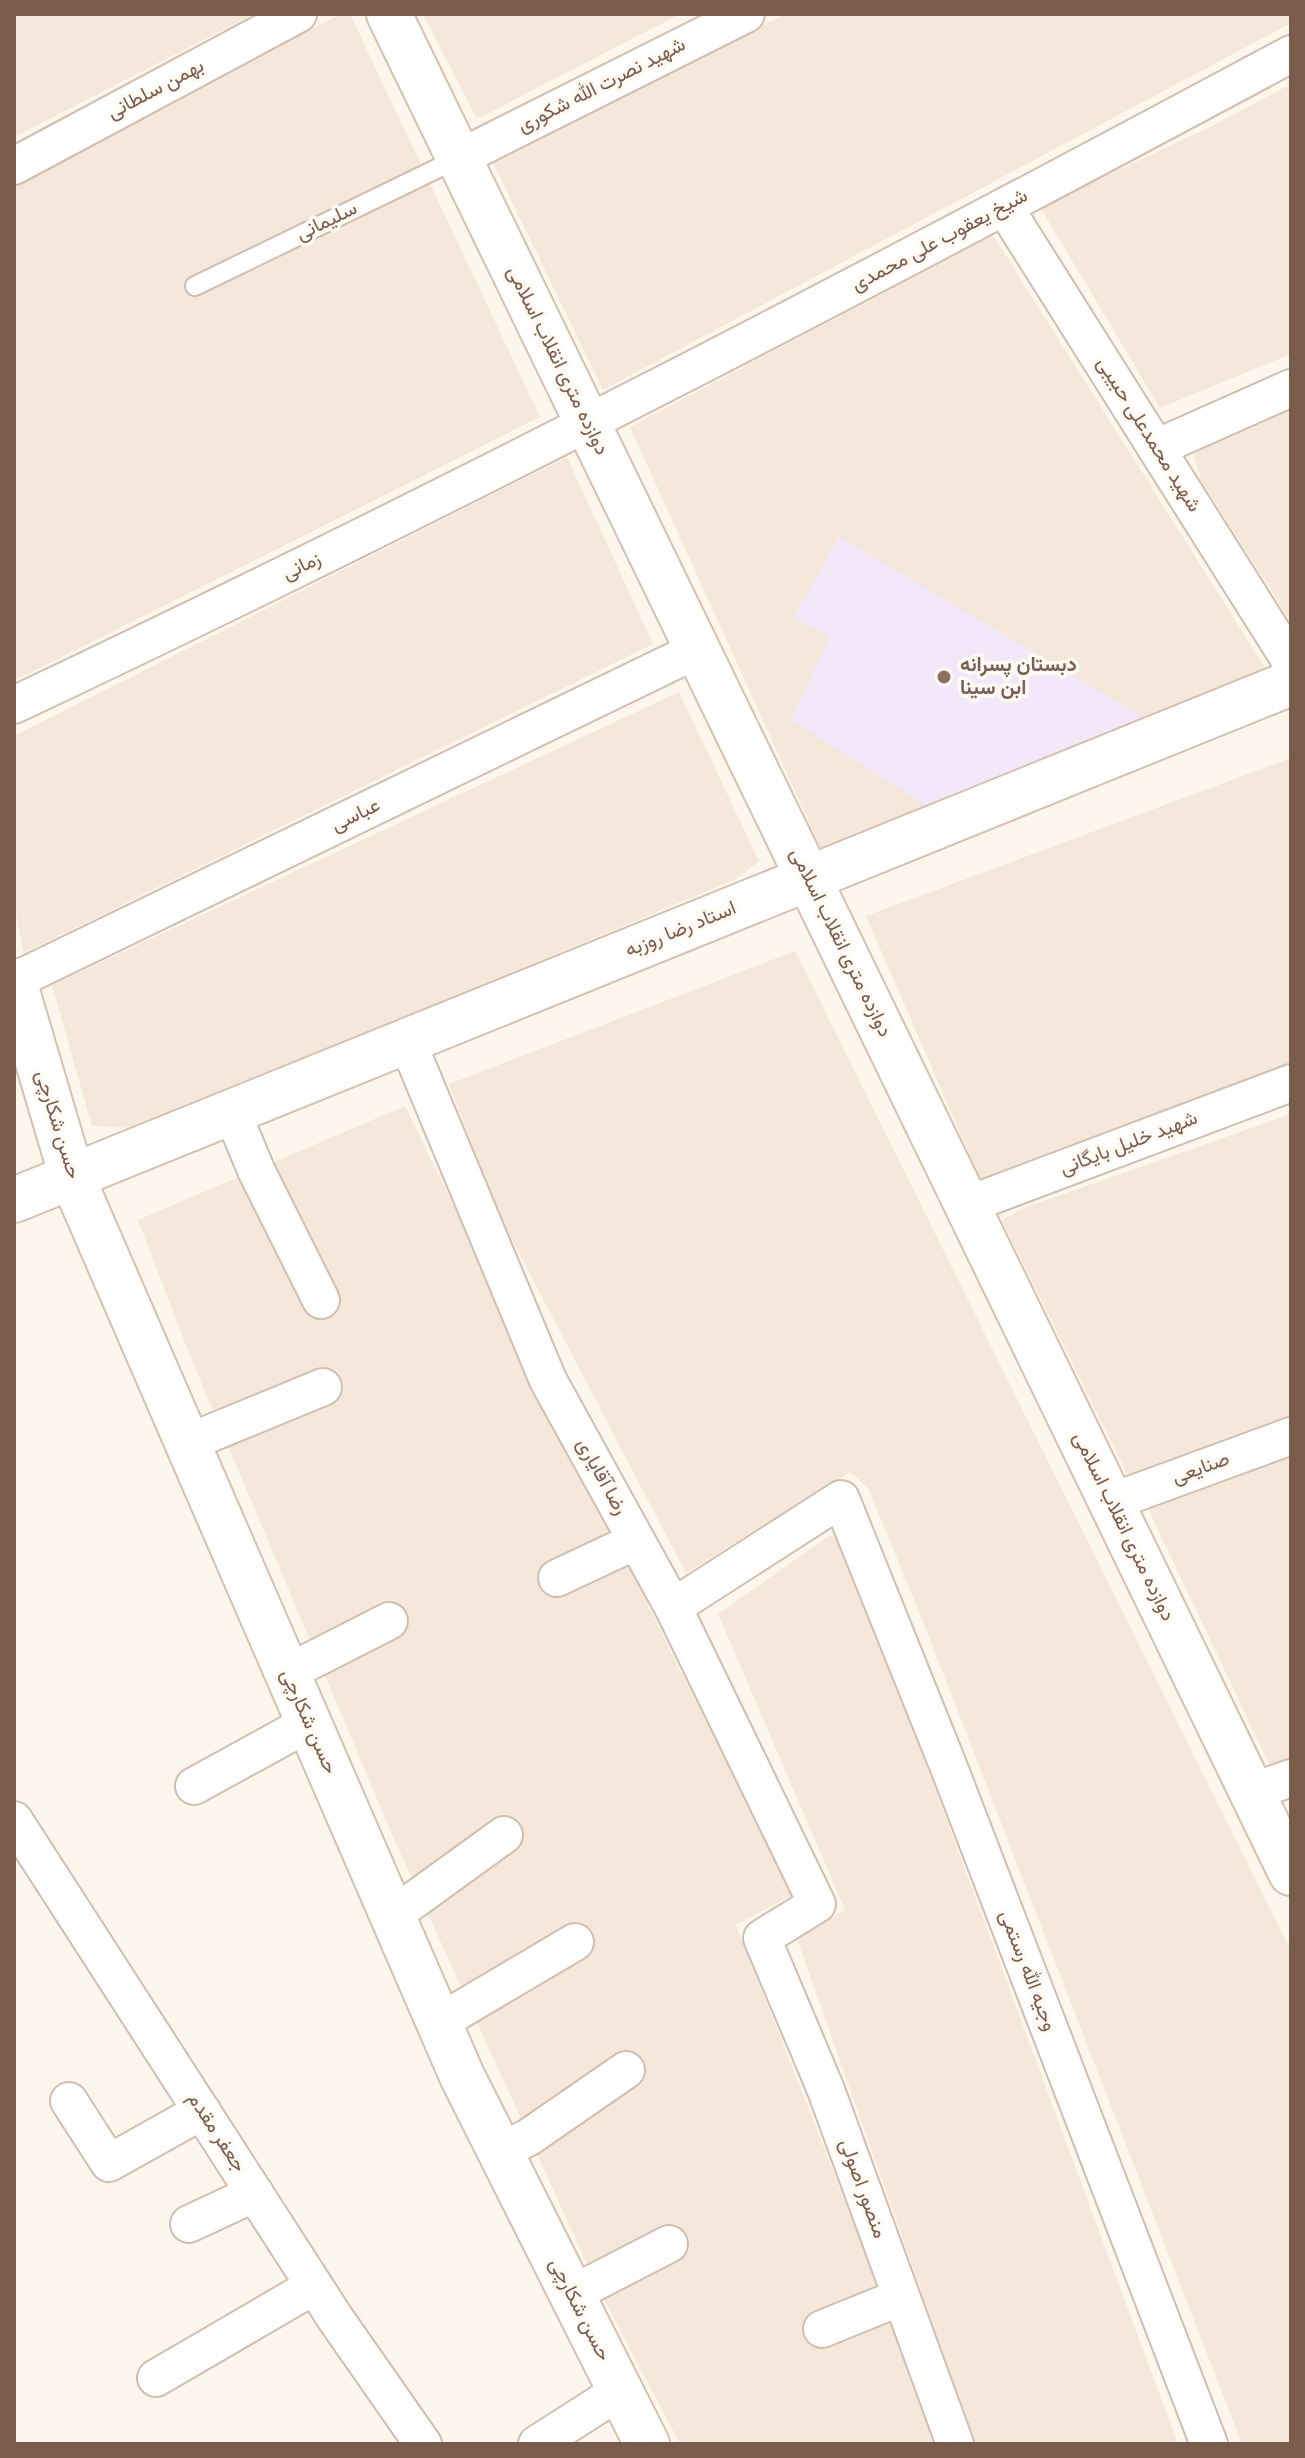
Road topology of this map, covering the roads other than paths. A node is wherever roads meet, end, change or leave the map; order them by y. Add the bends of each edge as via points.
1 (298, 14) edge
2 (389, 14) edge
3 (746, 14) edge
4 (1291, 54) edge
5 (459, 158) junction
6 (14, 166) edge
7 (1005, 208) junction
8 (195, 286) dead end
9 (1291, 388) edge
10 (588, 424) junction
11 (1156, 448) junction
12 (697, 650) junction
13 (1291, 662) edge
14 (1291, 683) edge
15 (14, 705) edge
16 (809, 878) junction
17 (14, 981) edge
18 (407, 1041) junction
19 (1291, 1083) edge
20 (232, 1112) junction
21 (72, 1177) junction
22 (14, 1200) edge
23 (967, 1205) junction
24 (321, 1300) dead end
25 (323, 1387) dead end
26 (1291, 1436) edge
27 (187, 1443) junction
28 (1111, 1502) junction
29 (636, 1541) junction
30 (557, 1578) dead end
31 (673, 1607) junction
32 (389, 1621) dead end
33 (287, 1673) junction
34 (309, 1723) junction
35 (1271, 1785) edge
36 (194, 1786) dead end
37 (14, 1820) edge
38 (504, 1835) dead end
39 (1291, 1873) edge
40 (392, 1916) junction
41 (762, 1938) joint
42 (575, 1942) dead end
43 (438, 2023) junction
44 (626, 2070) dead end
45 (69, 2101) dead end
46 (202, 2111) junction
47 (500, 2152) junction
48 (255, 2193) junction
49 (189, 2224) dead end
50 (669, 2244) dead end
51 (314, 2286) junction
52 (572, 2294) junction
53 (901, 2297) junction
54 (822, 2329) dead end
55 (156, 2378) dead end
56 (620, 2391) junction
57 (423, 2444) edge
58 (537, 2444) edge
59 (647, 2444) edge
60 (955, 2444) edge
61 (1209, 2444) edge

1 - 6 street, بهمن سلطانی
2 - 5 street, دوازده متری انقلاب اسلامی
3 - 5 street, شهید نصرت الله شکوری
4 - 7 street, شیخ یعقوب علی محمدی
5 - 8 lane, سلیمانی
5 - 10 street, دوازده متری انقلاب اسلامی
7 - 10 street, شیخ یعقوب علی محمدی
7 - 11 street, شهید محمدعلی حبیبی
9 - 11 street
10 - 12 street, دوازده متری انقلاب اسلامی
10 - 15 street, زمانی
11 - 13 street, شهید محمدعلی حبیبی
12 - 16 street, دوازده متری انقلاب اسلامی
12 - 17 street, عباسی
14 - 16 street, استاد رضا روزبه
16 - 18 street, استاد رضا روزبه
16 - 23 street, دوازده متری انقلاب اسلامی
17 - 21 street, حسن شکارچی
18 - 20 street, استاد رضا روزبه
18 - 29 street, رضا آقایاری via 548,1380
19 - 23 street, شهید خلیل بایگانی
20 - 21 street, استاد رضا روزبه
20 - 24 street
21 - 22 street, استاد رضا روزبه
21 - 27 street, حسن شکارچی
23 - 28 street, دوازده متری انقلاب اسلامی
25 - 27 street
26 - 28 street, صنایعی
27 - 33 street, حسن شکارچی
28 - 35 street, دوازده متری انقلاب اسلامی
29 - 30 street
29 - 31 street, رضا آقایاری
31 - 41 street, رضا آقایاری via 817,1904
31 - 61 street, وجیه الله رستمی via 841,1499
32 - 33 street
33 - 34 street, حسن شکارچی
34 - 36 street
34 - 40 street, حسن شکارچی
35 - 39 street, دوازده متری انقلاب اسلامی
37 - 46 street, جعفر مقدم
38 - 40 street
40 - 43 street, حسن شکارچی
41 - 53 street, منصور اصولی via 826,2090
42 - 43 street
43 - 47 street, حسن شکارچی
44 - 47 street
45 - 46 street via 109,2163
46 - 48 street, جعفر مقدم
47 - 52 street, حسن شکارچی
48 - 49 street
48 - 51 street, جعفر مقدم
50 - 52 street
51 - 55 street
51 - 57 street, جعفر مقدم
52 - 56 street, حسن شکارچی
53 - 54 street
53 - 60 street, منصور اصولی
56 - 58 street
56 - 59 street, حسن شکارچی

